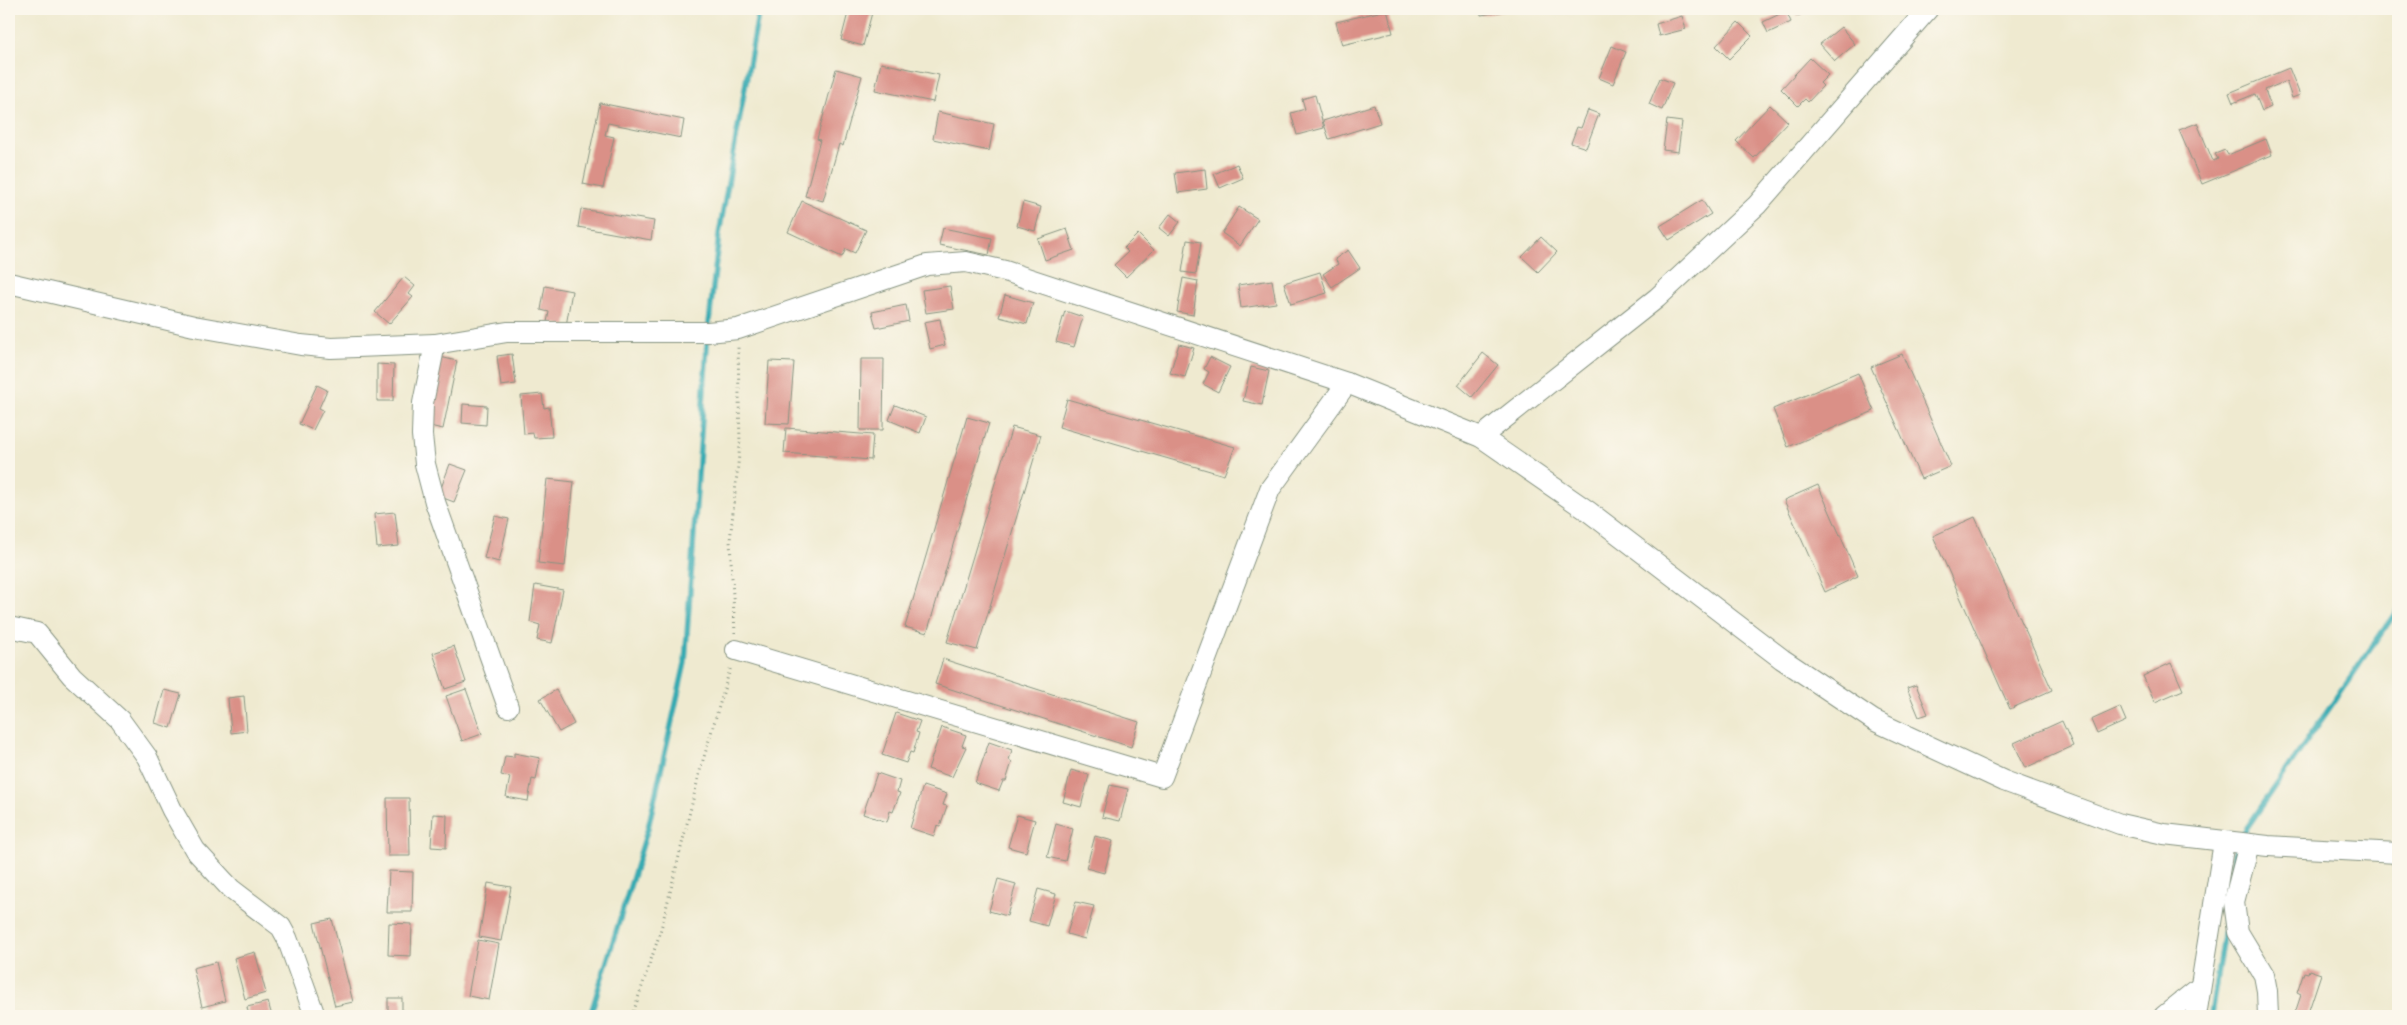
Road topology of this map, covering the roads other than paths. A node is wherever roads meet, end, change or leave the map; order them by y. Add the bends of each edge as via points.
1 (1928, 9) edge
2 (9, 283) edge
3 (435, 344) junction
4 (1346, 382) junction
5 (1481, 437) junction
6 (9, 627) edge
7 (736, 650) road end
8 (508, 707) dead end
9 (2224, 842) junction
10 (2249, 844) junction
11 (2398, 853) edge
12 (2200, 987) junction
13 (315, 1016) edge
14 (2164, 1016) edge
15 (2196, 1016) edge
16 (2268, 1016) edge

1 - 5 street via 1756,205 1657,298
2 - 3 street via 194,326 301,346
3 - 4 street via 507,332 708,332 738,329 927,265 966,262 1004,271
3 - 8 street via 423,403 425,464 435,502
4 - 5 street
4 - 7 street via 1270,489 1162,777
5 - 9 street via 1588,511 1782,659 1873,720 2004,781 2120,824
6 - 13 street via 37,633 88,692 120,720 147,757 195,850 231,889 281,927 288,938
9 - 10 street
9 - 12 street
10 - 11 street
10 - 16 street via 2234,902 2238,932 2264,975
12 - 14 street
12 - 15 street

